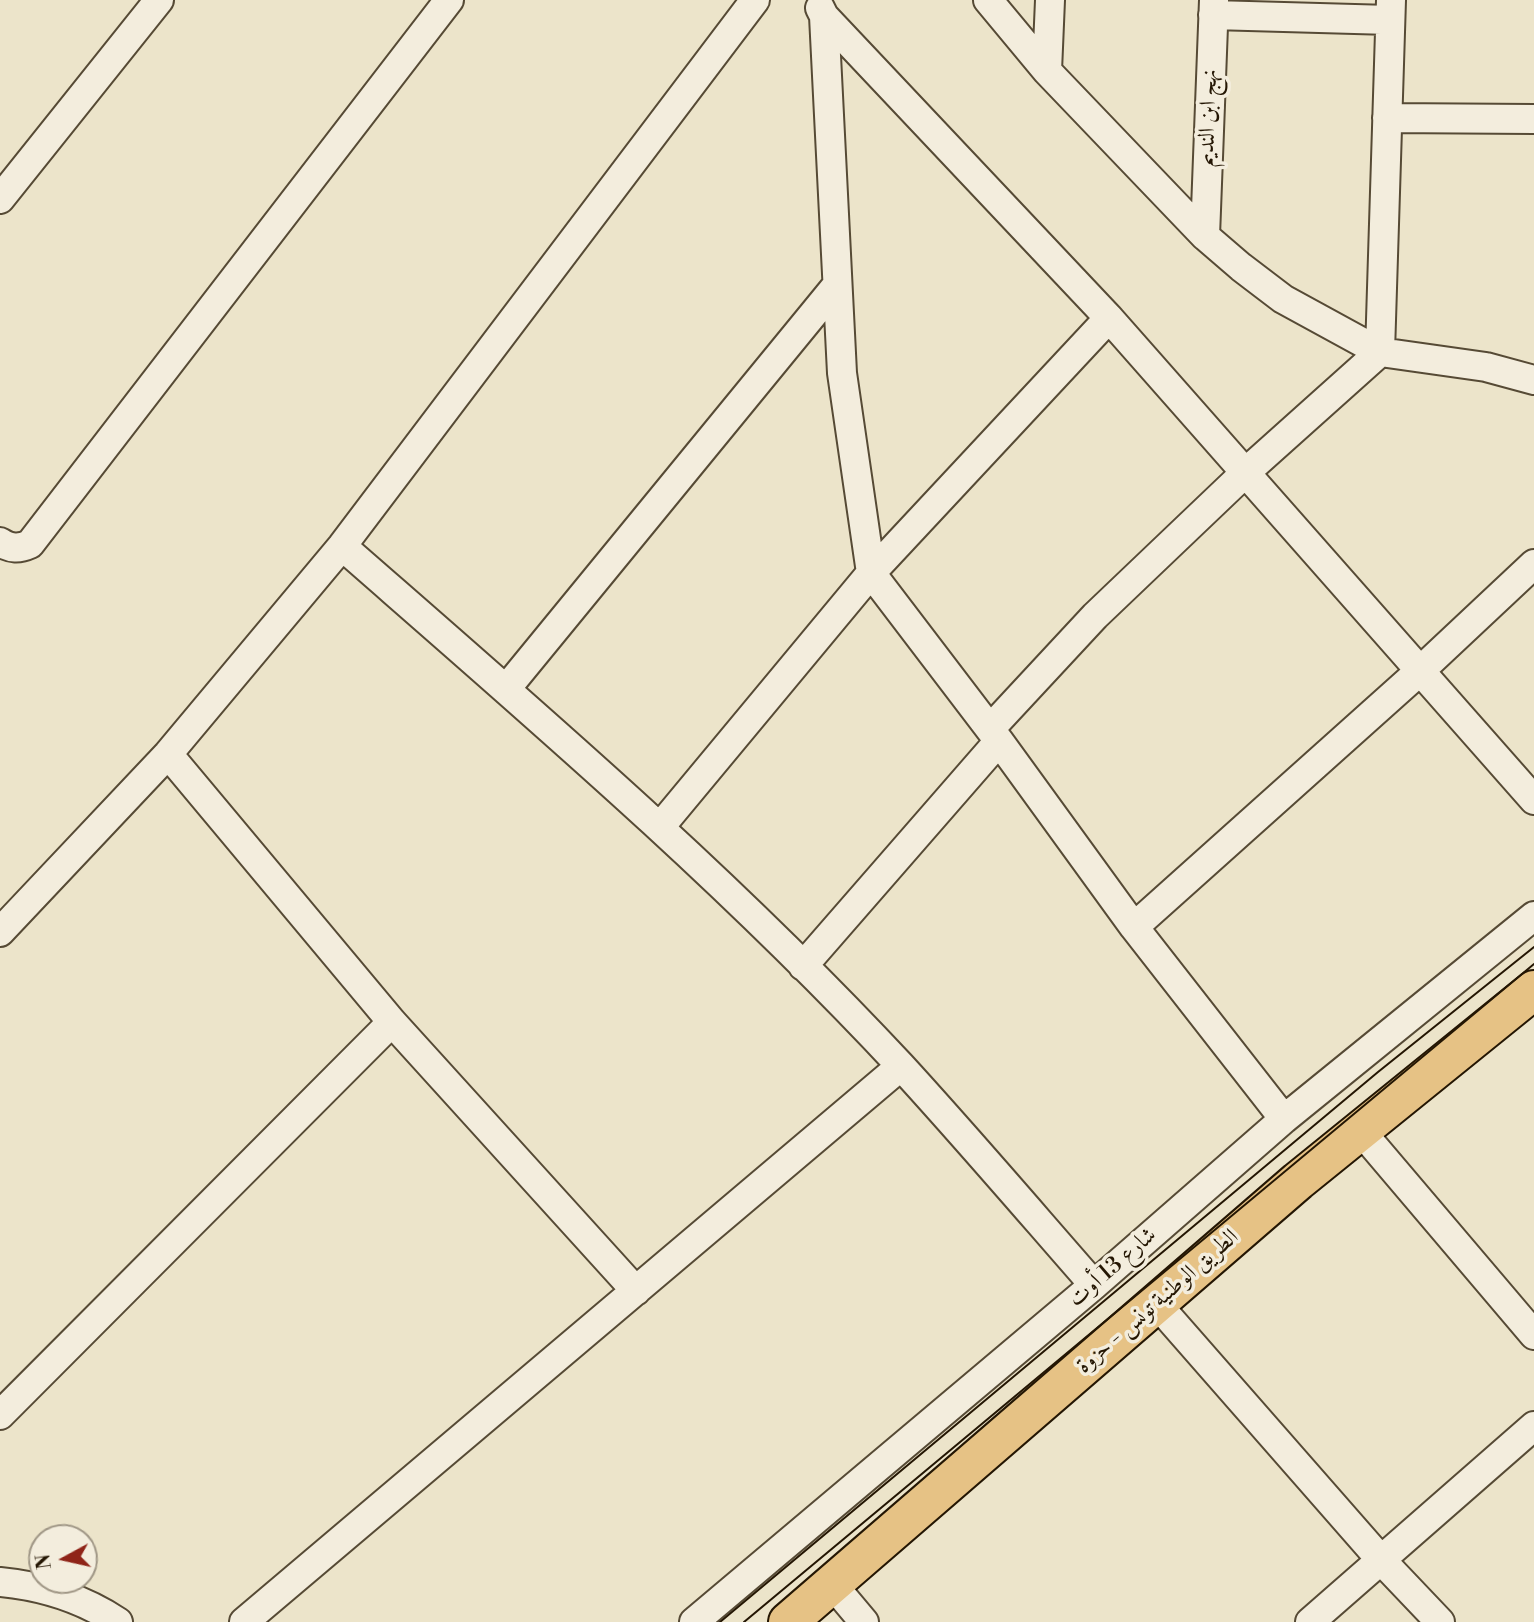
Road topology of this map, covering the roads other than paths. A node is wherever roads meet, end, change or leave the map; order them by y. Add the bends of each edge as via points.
1 (159, 0) edge
2 (449, 0) edge
3 (755, 0) edge
4 (988, 0) edge
5 (1050, 0) edge
6 (819, 8) edge
7 (1213, 8) edge
8 (1391, 10) edge
9 (1047, 71) junction
10 (1387, 118) junction
11 (1534, 119) edge
12 (0, 199) edge
13 (1205, 236) junction
14 (837, 285) junction
15 (1109, 318) junction
16 (1380, 352) junction
17 (1534, 380) edge
18 (1246, 472) junction
19 (0, 541) edge
20 (342, 546) junction
21 (1534, 564) edge
22 (871, 573) junction
23 (1421, 670) junction
24 (506, 689) junction
25 (995, 735) junction
26 (168, 754) junction
27 (1534, 800) edge
28 (660, 827) junction
29 (1534, 916) edge
30 (1134, 927) junction
31 (0, 932) edge
32 (803, 966) junction
33 (1530, 1002) edge
34 (392, 1022) junction
35 (901, 1066) junction
36 (1283, 1119) junction
37 (1360, 1130) junction
38 (1094, 1285) junction
39 (636, 1291) junction
40 (1156, 1303) junction
41 (1534, 1335) edge
42 (0, 1415) edge
43 (1534, 1426) edge
44 (1382, 1561) junction
45 (0, 1582) edge
46 (833, 1585) junction
47 (118, 1622) edge
48 (244, 1622) edge
49 (694, 1622) edge
50 (788, 1622) edge
51 (864, 1622) edge
52 (1310, 1622) edge
53 (1440, 1622) edge

1 - 12 street
2 - 19 street via 30,544 19,548
3 - 20 street
4 - 9 street
5 - 9 street
6 - 14 street
6 - 15 street
7 - 8 street
7 - 13 street, نهج ابن النديم
8 - 10 street
9 - 13 street
10 - 11 street
10 - 16 street
13 - 16 street via 1283,299
14 - 22 street via 842,373
14 - 24 street
15 - 18 street
15 - 22 street
16 - 17 street via 1486,367
16 - 18 street
18 - 23 street
18 - 25 street via 1095,616
20 - 24 street
20 - 26 street
21 - 23 street
22 - 25 street
22 - 28 street
23 - 27 street
23 - 30 street
24 - 28 street
25 - 30 street
25 - 32 street
26 - 31 street
26 - 34 street
28 - 32 street
29 - 36 street, شارع 13 أوت
30 - 36 street
32 - 35 street
33 - 37 main road, الطريق الوطنية تونس - حزوة
34 - 39 street
34 - 42 street
35 - 38 street
35 - 39 street
36 - 38 street, شارع 13 أوت
37 - 40 main road, الطريق الوطنية تونس - حزوة
37 - 41 street
38 - 49 street, شارع 13 أوت
39 - 48 street
40 - 44 street
40 - 46 main road, الطريق الوطنية تونس - حزوة
43 - 44 street
44 - 52 street
44 - 53 street
45 - 47 street via 43,1588 76,1599
46 - 50 main road, الطريق الوطنية تونس - حزوة
46 - 51 street

